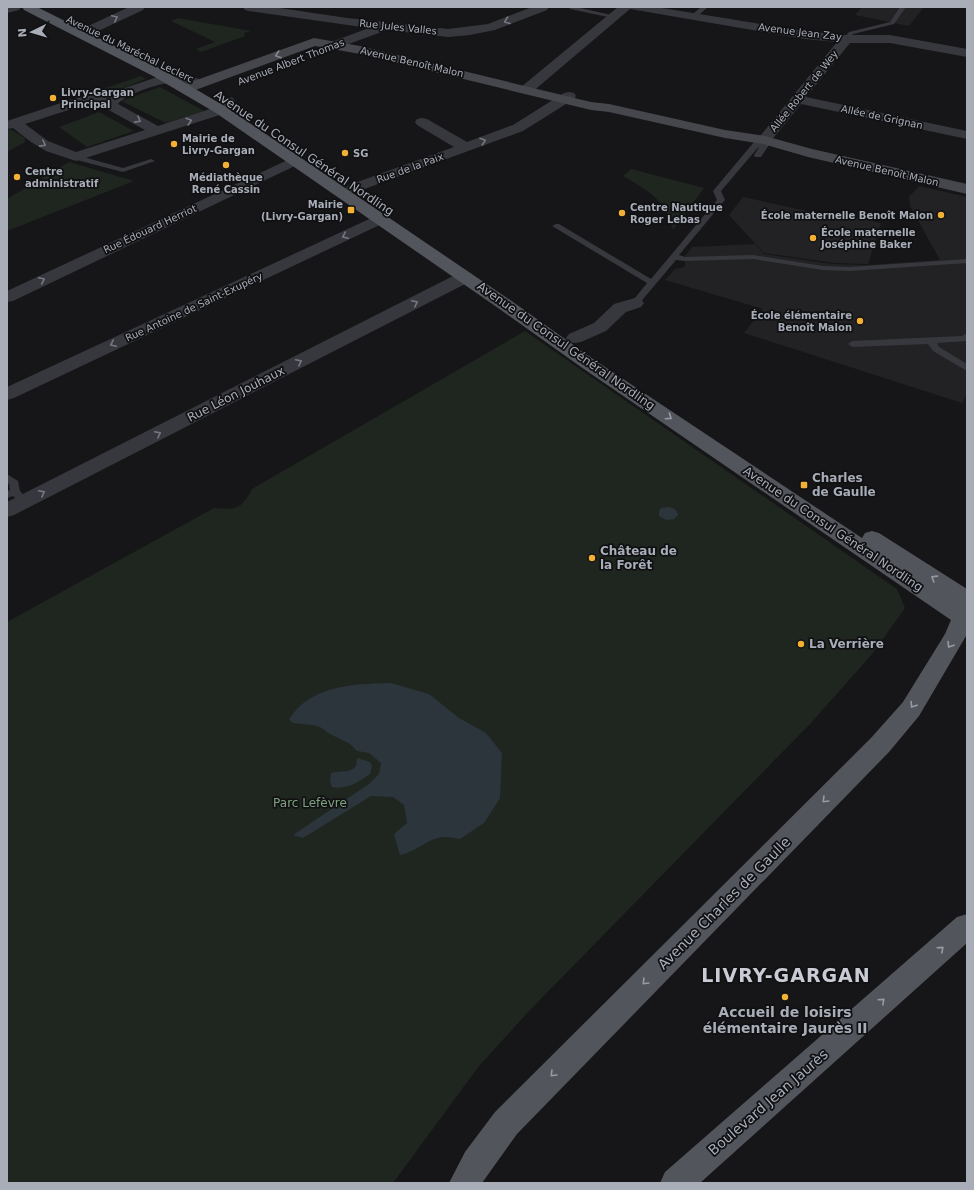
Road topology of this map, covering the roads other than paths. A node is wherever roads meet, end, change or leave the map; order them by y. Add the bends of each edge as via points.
1 (15, 7) edge
2 (28, 7) edge
3 (45, 7) edge
4 (139, 7) edge
5 (249, 7) edge
6 (543, 7) edge
7 (625, 7) edge
8 (634, 7) edge
9 (705, 7) edge
10 (903, 7) edge
11 (572, 8) edge
12 (7, 9) edge
13 (282, 9) edge
14 (613, 16) junction
15 (695, 17) junction
16 (355, 23) junction
17 (892, 23) junction
18 (385, 26) junction
19 (90, 30) junction
20 (846, 38) junction
21 (890, 39) junction
22 (314, 42) junction
23 (335, 46) junction
24 (967, 53) edge
25 (166, 78) junction
26 (238, 82) dead end
27 (528, 89) junction
28 (198, 90) junction
29 (122, 94) junction
30 (567, 98) junction
31 (90, 99) junction
32 (797, 99) junction
33 (110, 105) junction
34 (224, 106) junction
35 (422, 122) dead end
36 (11, 124) edge
37 (157, 131) junction
38 (967, 135) edge
39 (761, 146) junction
40 (465, 147) junction
41 (76, 157) junction
42 (151, 161) dead end
43 (294, 161) junction
44 (354, 188) junction
45 (967, 189) edge
46 (380, 219) junction
47 (556, 226) dead end
48 (675, 257) junction
49 (967, 261) edge
50 (466, 277) junction
51 (652, 283) junction
52 (7, 297) edge
53 (635, 303) joint
54 (967, 336) edge
55 (931, 341) junction
56 (582, 343) junction
57 (852, 344) dead end
58 (967, 368) edge
59 (7, 394) edge
60 (7, 477) edge
61 (15, 496) edge
62 (7, 510) edge
63 (966, 613) edge
64 (967, 926) edge
65 (465, 1183) edge
66 (676, 1183) edge

1 - 12 street
2 - 25 main road, Avenue du Maréchal Leclerc
3 - 19 main road, Avenue du Maréchal Leclerc
19 -> 4 street
5 - 13 street, Rue Jules Valles
6 -> 18 street, Rue Jules Valles via 491,27 470,31 440,32
7 - 14 street
8 - 15 street, Avenue Jean Zay
9 - 15 lane
10 - 17 lane
11 - 14 lane
13 - 16 street, Rue Jules Valles
14 - 27 street
15 - 20 street, Avenue Jean Zay via 805,35
16 - 18 street, Rue Jules Valles
16 - 22 street, Avenue Albert Thomas
17 - 20 lane via 851,33
17 - 21 lane
18 - 23 street, Avenue Albert Thomas
19 - 28 main road, Avenue du Maréchal Leclerc
20 - 21 street, Avenue Jean Zay
20 - 32 street, Allée Robert de Wey
21 - 24 street, Avenue Jean Zay
22 - 23 main road, Avenue Benoît Malon
22 -> 28 main road, Avenue Albert Thomas
23 - 26 main road, Avenue Albert Thomas
23 - 27 main road, Avenue Benoît Malon
25 - 28 main road, Avenue du Consul Général Nordling
25 - 29 street
27 - 30 main road, Avenue Benoît Malon
28 - 34 main road, Avenue du Consul Général Nordling
29 - 31 street
29 - 33 street
30 - 39 main road, Avenue Benoît Malon via 725,134
40 -> 30 street, Rue de la Paix via 518,128
31 - 33 street
31 - 36 street
32 - 38 street, Allée de Grignan
32 - 39 street, Allée Robert de Wey
33 -> 37 street
37 -> 34 street
34 - 43 main road, Avenue du Consul Général Nordling
34 - 44 main road, Avenue du Consul Général Nordling via 285,142
35 - 40 street, Rue de la Paix
36 -> 41 street via 34,139
37 - 41 street
39 - 45 main road, Avenue Benoît Malon via 808,152
39 - 48 lane via 717,191 721,200
40 - 44 street, Rue de la Paix
41 - 42 lane via 123,170
43 - 46 main road, Avenue du Consul Général Nordling
52 -> 43 street, Rue Édouard Herriot
44 - 56 main road, Avenue du Consul Général Nordling
46 - 50 main road, Avenue du Consul Général Nordling
46 -> 59 street, Rue Antoine de Saint-Exupéry
47 - 51 lane
48 - 49 lane via 753,257 823,268 850,269
48 - 51 lane
61 -> 50 street, Rue Léon Jouhaux
50 -> 63 main road, Avenue du Consul Général Nordling via 588,363
51 - 53 lane
53 - 56 street via 612,331
54 - 55 lane via 964,339
55 - 57 lane
55 - 58 lane via 936,350
63 -> 56 main road, Avenue du Consul Général Nordling via 848,523
60 - 61 lane via 14,483
61 - 62 street, Rue Léon Jouhaux
63 -> 65 main road, Avenue Charles de Gaulle via 911,709 880,745 506,1123 476,1163
66 -> 64 main road, Boulevard Jean Jaurès

